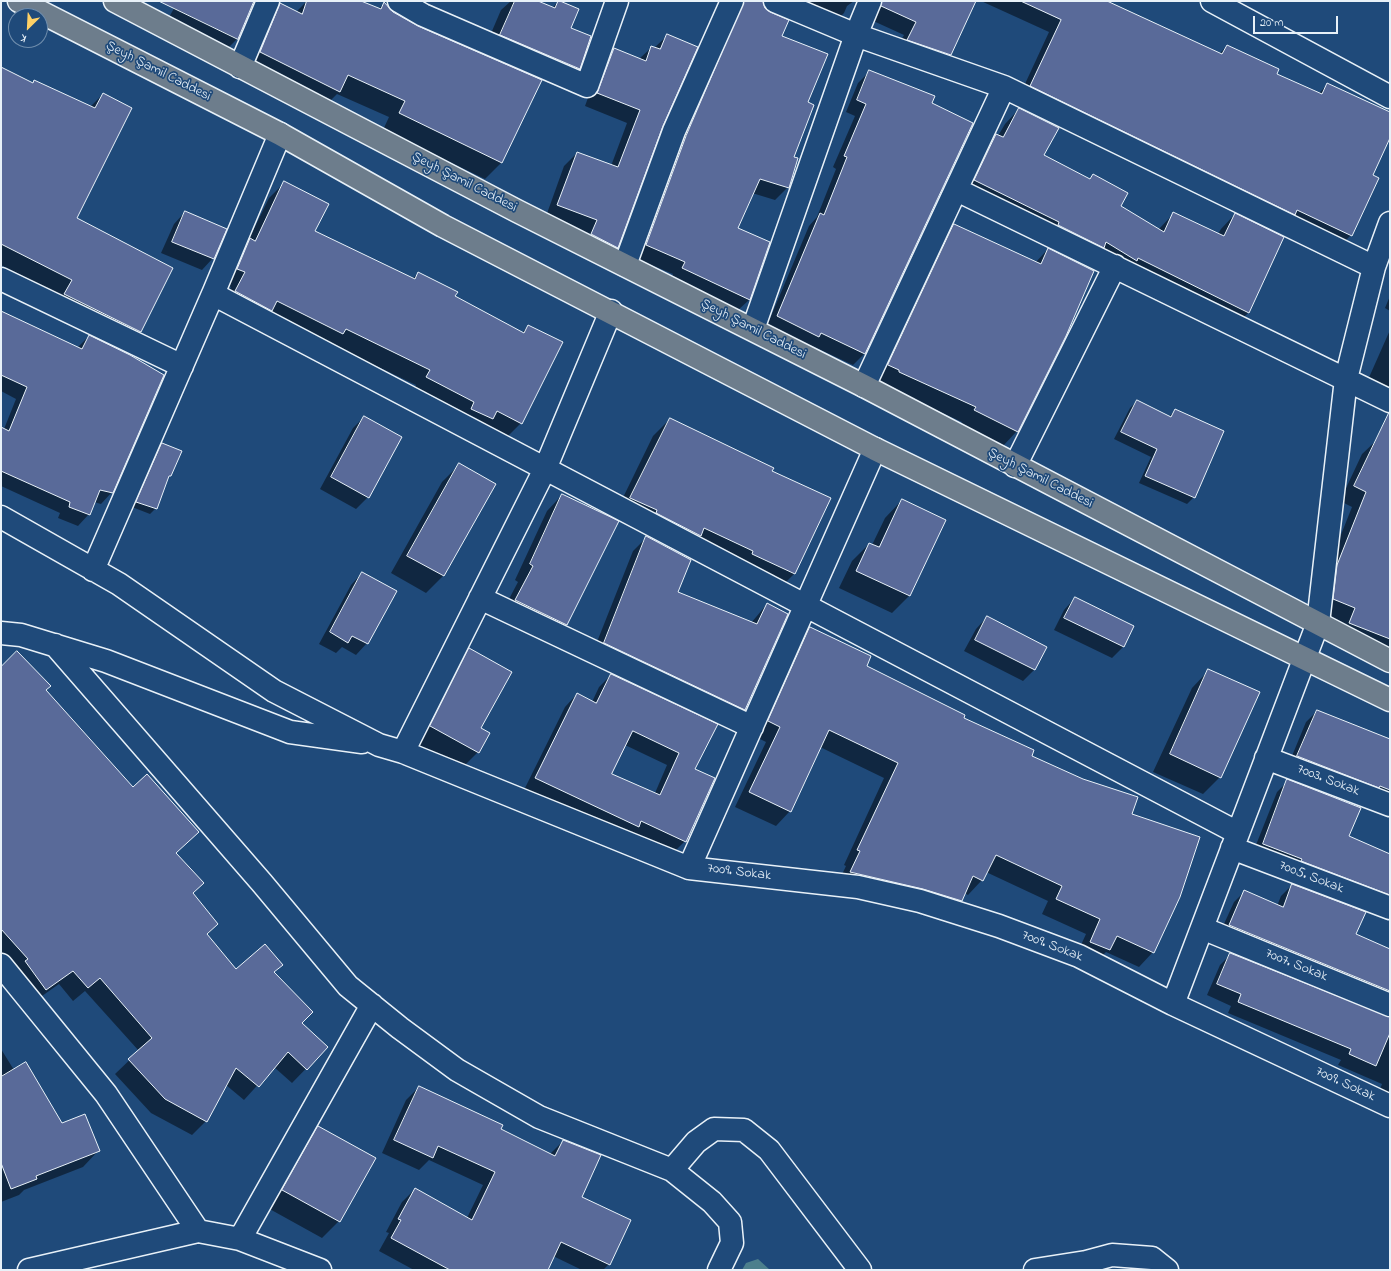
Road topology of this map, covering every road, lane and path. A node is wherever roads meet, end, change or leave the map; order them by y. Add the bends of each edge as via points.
1 (19, 1) edge
2 (114, 1) edge
3 (268, 1) edge
4 (399, 1) edge
5 (618, 1) edge
6 (732, 1) edge
7 (776, 1) edge
8 (870, 1) edge
9 (1222, 3) edge
10 (427, 8) edge
11 (856, 35) junction
12 (240, 67) junction
13 (1004, 87) junction
14 (1390, 97) edge
15 (280, 134) junction
16 (957, 190) junction
17 (1390, 223) edge
18 (625, 265) junction
19 (1115, 266) junction
20 (1374, 267) junction
21 (1, 279) edge
22 (213, 294) junction
23 (611, 311) junction
24 (753, 329) junction
25 (182, 366) junction
26 (1346, 379) junction
27 (864, 386) junction
28 (1390, 401) edge
29 (875, 449) junction
30 (1015, 466) junction
31 (545, 469) junction
32 (1, 517) edge
33 (93, 570) junction
34 (480, 598) junction
35 (806, 605) junction
36 (1318, 623) junction
37 (1, 633) edge
38 (55, 645) junction
39 (1304, 659) junction
40 (1390, 661) edge
41 (1390, 700) edge
42 (752, 727) junction
43 (379, 745) junction
44 (403, 752) junction
45 (1266, 758) junction
46 (1390, 805) edge
47 (1235, 840) junction
48 (690, 868) junction
49 (1390, 908) edge
50 (1202, 928) junction
51 (1, 966) edge
52 (1173, 1004) junction
53 (372, 1005) junction
54 (1390, 1005) edge
55 (1362, 1094) junction
56 (1390, 1106) edge
57 (1390, 1123) edge
58 (672, 1170) junction
59 (198, 1230) junction
60 (240, 1239) junction
61 (29, 1270) edge
62 (319, 1270) edge
63 (719, 1270) edge
64 (860, 1270) edge
65 (1035, 1270) edge
66 (1167, 1270) edge

1 - 15 main road, Şeyh Şamil Caddesi
2 - 12 main road, Şeyh Şamil Caddesi
3 - 12 street
4 - 10 street
5 - 10 street via 587,86
6 - 18 street via 674,131
7 - 11 street
8 - 11 street
9 - 14 street
11 - 13 street
11 - 24 street
12 - 18 main road, Şeyh Şamil Caddesi
13 - 16 street
13 - 20 street
15 - 22 street
15 - 23 main road, Şeyh Şamil Caddesi via 443,226
16 - 19 street
16 - 27 street
17 - 20 street
18 - 24 main road, Şeyh Şamil Caddesi
19 - 26 street
19 - 30 street
20 - 26 street
21 - 25 street
22 - 25 street
22 - 31 street, 7005. Sokak
23 - 29 main road, Şeyh Şamil Caddesi
23 - 31 street
24 - 27 main road, Şeyh Şamil Caddesi
25 - 33 street
26 - 28 street
26 - 36 street
27 - 30 main road, Şeyh Şamil Caddesi
29 - 35 street
29 - 39 main road, Şeyh Şamil Caddesi
30 - 36 main road, Şeyh Şamil Caddesi
31 - 34 street
31 - 35 street, 7005. Sokak
32 - 33 street
33 - 43 street via 119,584 274,691
34 - 42 street
34 - 44 street
35 - 42 street
35 - 47 street, 7005. Sokak
36 - 39 street
36 - 40 main road, Şeyh Şamil Caddesi
37 - 38 street via 21,635
38 - 43 street via 106,661 290,732
38 - 53 street via 348,986
39 - 41 main road, Şeyh Şamil Caddesi
39 - 45 street
42 - 48 street
43 - 44 street, 7009. Sokak
44 - 48 street, 7009. Sokak
45 - 46 street, 7003. Sokak
45 - 47 street
47 - 49 street, 7005. Sokak
47 - 50 street
48 - 52 street, 7009. Sokak via 858,887 920,901 999,926 1079,956
50 - 52 street
50 - 54 street, 7007. Sokak
51 - 59 street via 106,1094
52 - 55 street, 7009. Sokak
53 - 58 street via 457,1070 539,1117
53 - 60 street
55 - 56 street, 7009. Sokak
55 - 57 street
58 - 63 street via 712,1202 730,1222 732,1243
58 - 64 street via 696,1142 714,1129 744,1130 769,1150
59 - 60 street
59 - 61 street
60 - 62 street
65 - 66 street via 1112,1255 1152,1258

